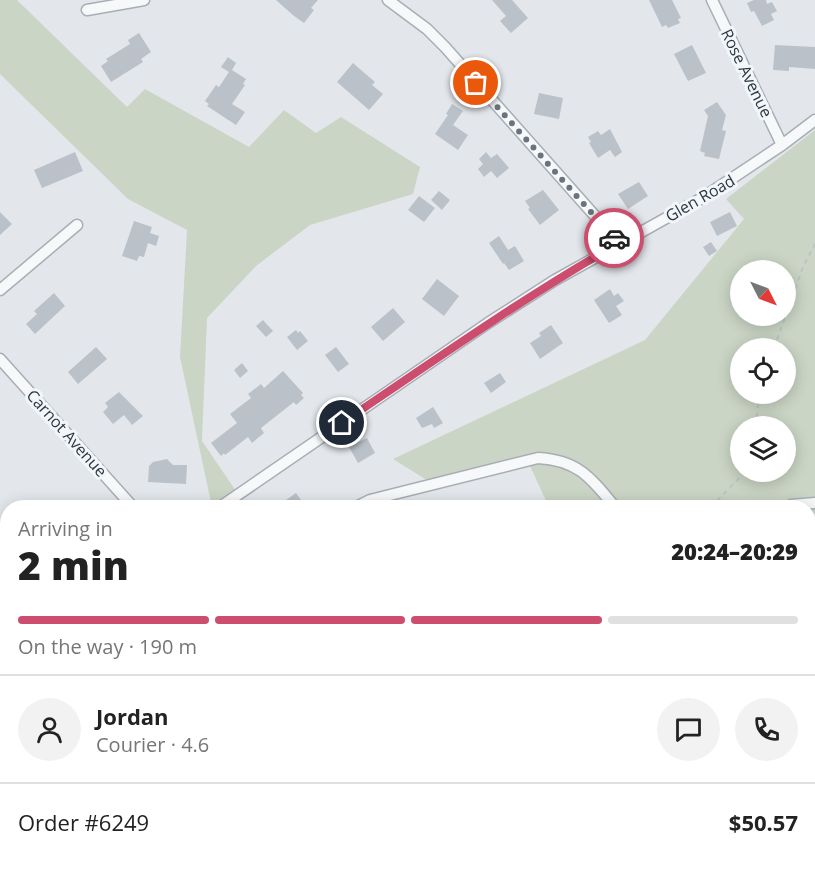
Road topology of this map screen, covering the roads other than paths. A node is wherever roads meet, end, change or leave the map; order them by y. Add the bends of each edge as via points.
1 (144, 0) edge
2 (388, 0) edge
3 (712, 0) edge
4 (87, 10) dead end
5 (815, 120) edge
6 (782, 145) junction
7 (77, 225) dead end
8 (619, 243) junction
9 (0, 290) edge
10 (0, 359) edge
11 (127, 500) edge
12 (230, 500) edge
13 (370, 500) edge
14 (609, 500) edge

1 - 4 street
2 - 8 street via 445,47
3 - 6 street, Rose Avenue
5 - 6 street, Glen Road
6 - 8 street, Glen Road via 705,197
7 - 9 street
8 - 12 street, Glen Road via 488,323
10 - 11 street, Carnot Avenue
13 - 14 street via 538,458 579,468

